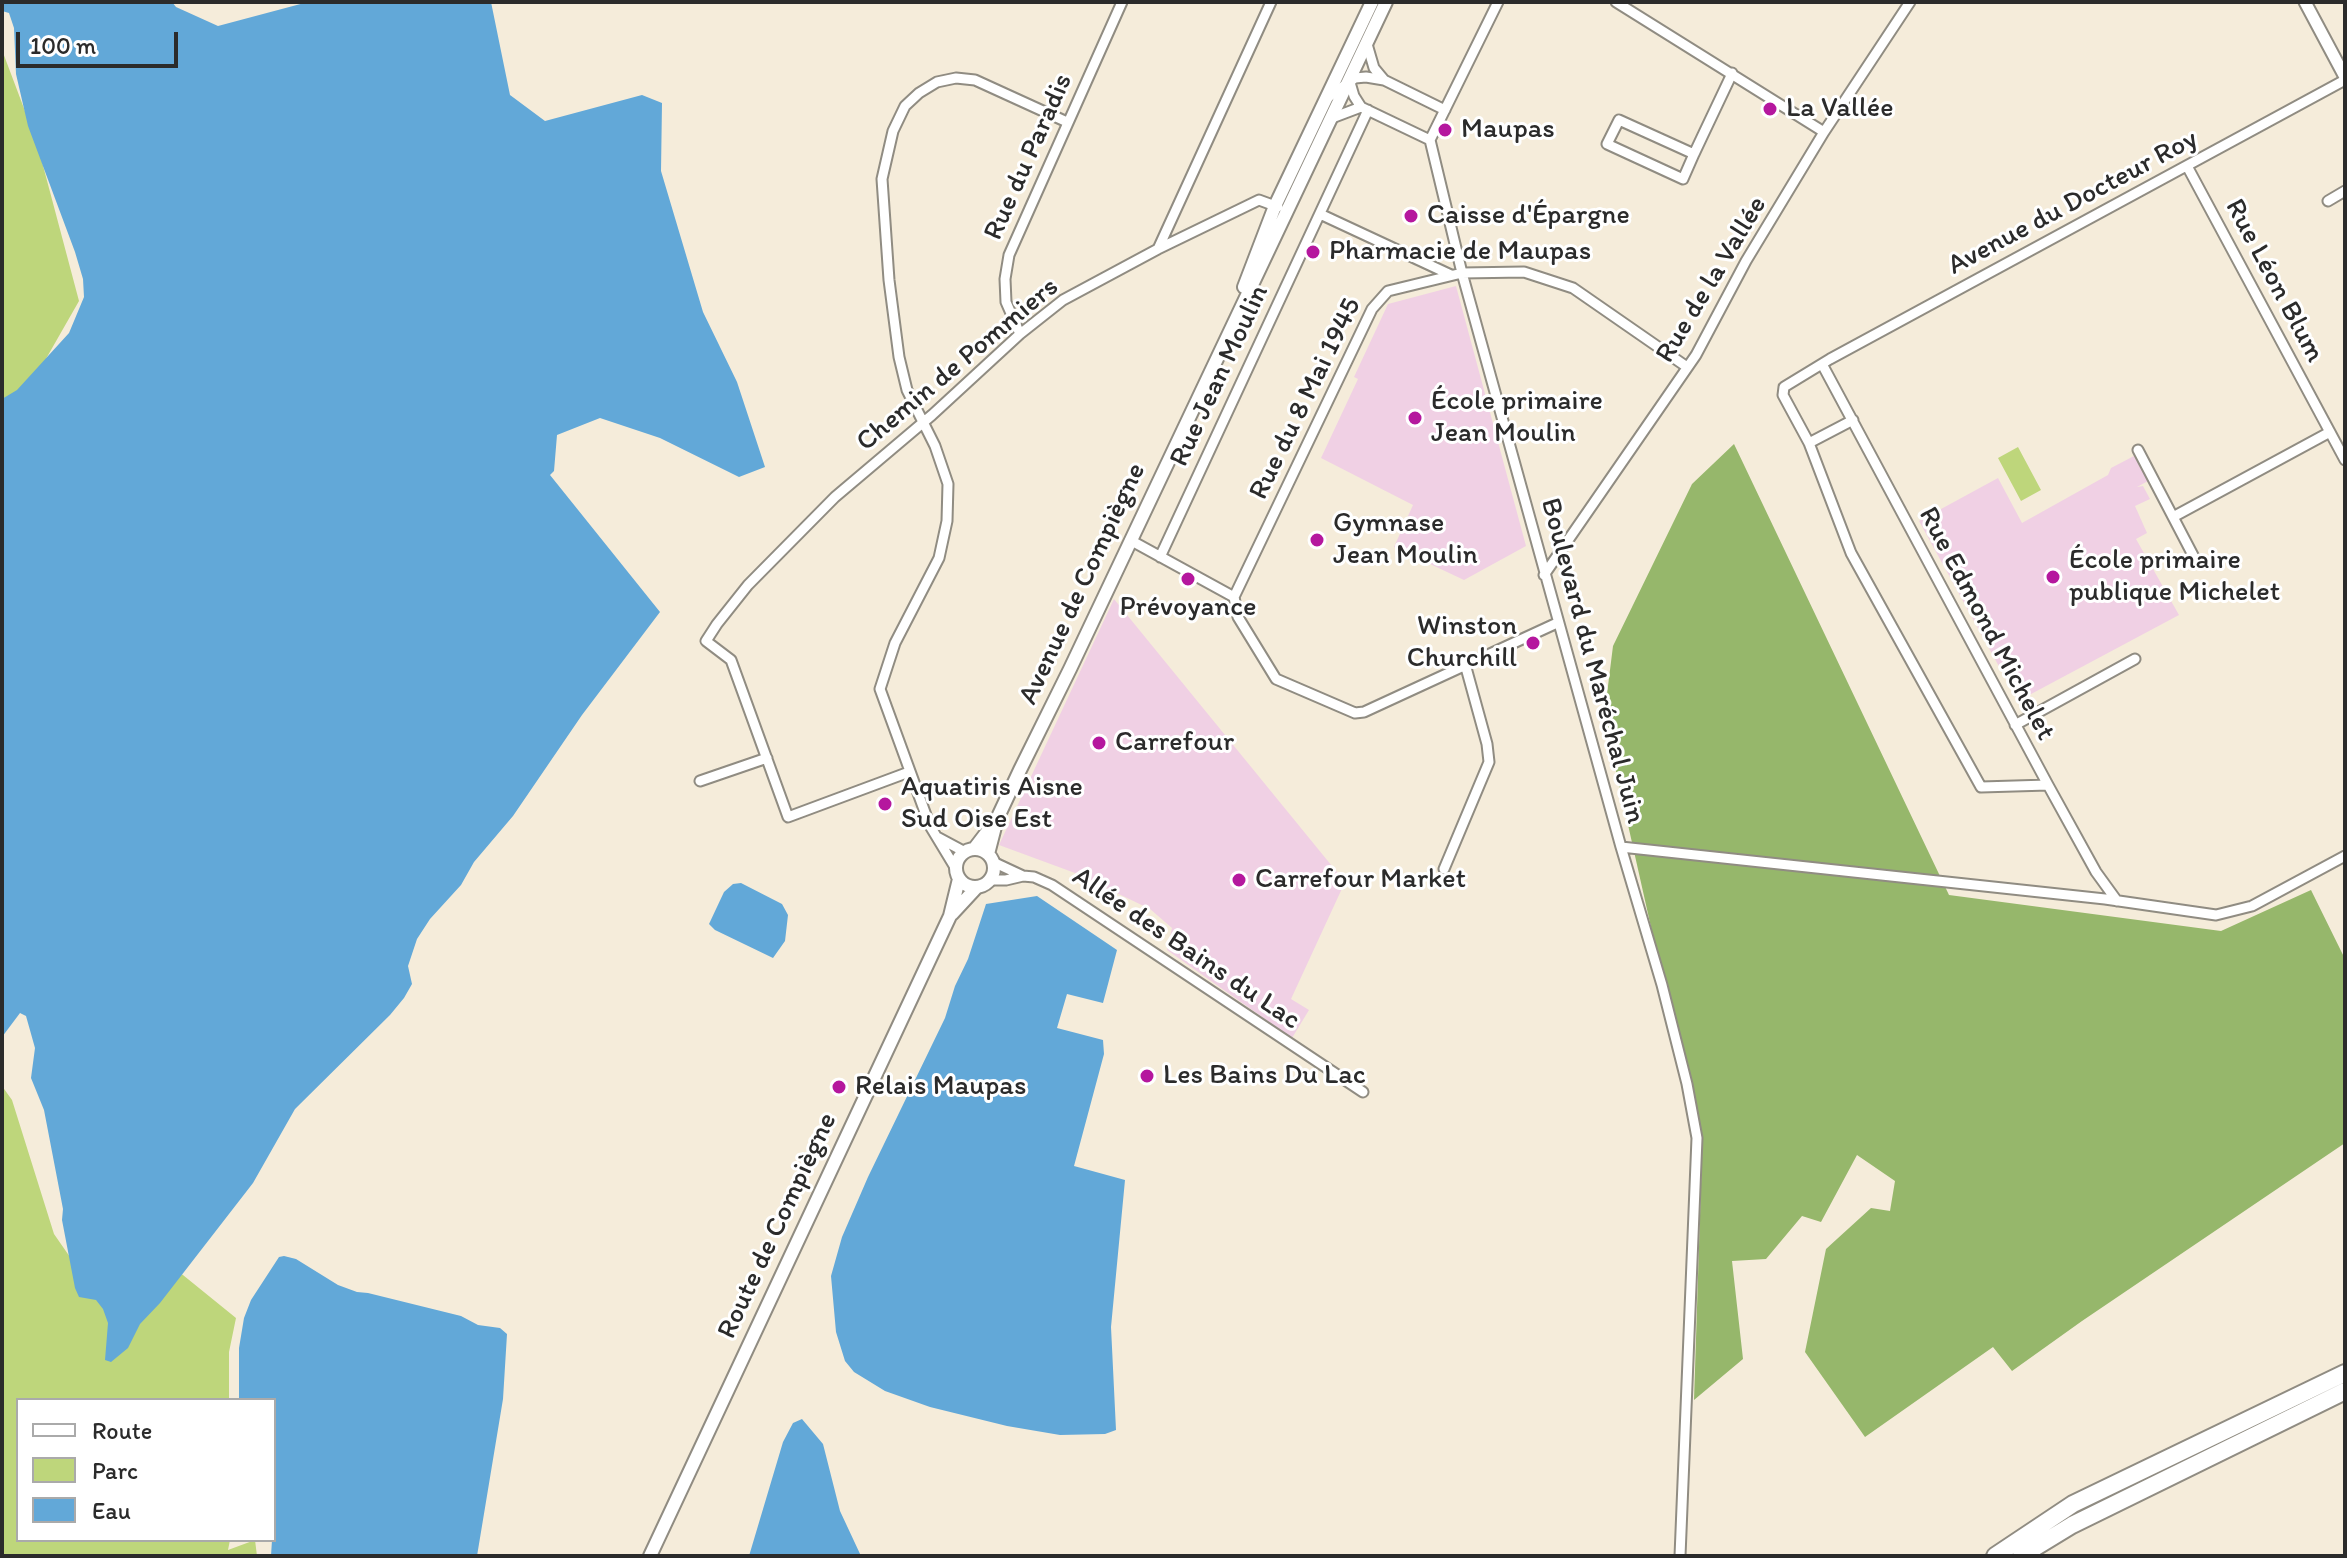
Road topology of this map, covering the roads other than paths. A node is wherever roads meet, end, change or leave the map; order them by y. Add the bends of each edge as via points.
1 (1122, 2) edge
2 (1271, 2) edge
3 (1372, 2) edge
4 (1386, 2) edge
5 (1498, 2) edge
6 (1616, 2) edge
7 (1910, 2) edge
8 (2305, 2) edge
9 (1352, 44) junction
10 (1367, 44) junction
11 (1732, 73) junction
12 (2345, 79) edge
13 (1384, 80) junction
14 (1349, 83) junction
15 (1325, 99) junction
16 (1365, 108) junction
17 (1445, 110) junction
18 (1332, 118) junction
19 (1067, 122) junction
20 (1824, 132) junction
21 (1430, 140) junction
22 (1694, 154) junction
23 (2187, 166) junction
24 (2345, 191) edge
25 (2328, 201) dead end
26 (1275, 206) junction
27 (1289, 209) junction
28 (1320, 214) junction
29 (1158, 249) junction
30 (1457, 274) junction
31 (1020, 334) junction
32 (1822, 364) junction
33 (1687, 367) junction
34 (1212, 368) junction
35 (1853, 420) junction
36 (924, 422) junction
37 (2330, 432) junction
38 (1809, 443) junction
39 (2138, 450) dead end
40 (2345, 460) edge
41 (2173, 517) junction
42 (1130, 540) junction
43 (1160, 557) junction
44 (2196, 561) dead end
45 (1544, 575) junction
46 (1234, 597) junction
47 (1557, 623) junction
48 (2135, 659) dead end
49 (1465, 664) junction
50 (2015, 725) junction
51 (767, 758) junction
52 (909, 772) junction
53 (700, 781) dead end
54 (2048, 785) junction
55 (997, 819) junction
56 (937, 837) junction
57 (1621, 847) junction
58 (970, 850) junction
59 (2345, 856) edge
60 (990, 858) junction
61 (1444, 869) dead end
62 (958, 874) junction
63 (1023, 876) junction
64 (990, 880) junction
65 (977, 887) junction
66 (2117, 901) junction
67 (950, 916) junction
68 (1363, 1092) dead end
69 (2345, 1373) edge
70 (2345, 1391) edge
71 (650, 1556) edge
72 (1680, 1556) edge
73 (1995, 1556) edge
74 (2021, 1556) edge

1 - 19 street, Rue du Paradis
2 - 29 street
3 - 9 main road, Avenue de Compiègne
4 - 10 main road, Avenue de Compiègne
5 - 17 street
6 - 11 street
7 - 20 street, Rue de la Vallée
8 - 12 street
9 - 14 street
9 - 15 main road, Avenue de Compiègne
10 - 13 street
10 - 14 main road, Avenue de Compiègne
11 - 20 street
11 - 22 street
12 - 23 street, Avenue du Docteur Roy
13 - 14 street via 1366,77
13 - 17 street
14 - 15 street
14 - 16 street
14 - 18 main road, Avenue de Compiègne
15 - 26 main road, Avenue de Compiègne
16 - 18 street
16 - 21 street
16 - 28 street, Rue Jean Moulin
17 - 21 street
18 - 27 main road, Avenue de Compiègne
19 - 31 street, Rue du Paradis via 1009,255 1006,302
19 - 36 street via 975,80 956,78 919,93 905,106 893,131 882,179 889,280 907,390
20 - 33 street, Rue de la Vallée
21 - 30 street, Boulevard du Maréchal Juin
22 - 22 street via 1619,120 1607,144 1683,179
23 - 32 street, Avenue du Docteur Roy
23 - 37 street, Rue Léon Blum
24 - 25 street
26 - 27 street, Chemin de Pommiers
26 - 29 street, Chemin de Pommiers via 1259,200
26 - 34 main road, Avenue de Compiègne
27 - 34 main road, Avenue de Compiègne
28 - 30 street
28 - 43 street, Rue Jean Moulin
29 - 31 street, Chemin de Pommiers via 1063,300
30 - 33 street via 1524,272 1561,284
30 - 45 street, Boulevard du Maréchal Juin
30 - 46 street, Rue du 8 Mai 1945 via 1388,291 1372,309
31 - 36 street, Chemin de Pommiers
32 - 35 street, Rue Edmond Michelet
32 - 38 street, Avenue du Docteur Roy via 1784,387 1783,395
33 - 45 street, Rue de la Vallée
34 - 42 main road, Avenue de Compiègne
35 - 38 street
35 - 50 street, Rue Edmond Michelet
36 - 51 street, Chemin de Pommiers via 783,548 706,641 731,660
36 - 52 street via 948,484 947,521 939,558 895,643 880,689
37 - 40 street, Rue Léon Blum
37 - 41 street
38 - 54 street via 1851,553 1981,787
39 - 41 street
41 - 44 street
42 - 43 street
42 - 55 main road, Avenue de Compiègne
43 - 46 street
45 - 47 street, Boulevard du Maréchal Juin
46 - 49 street via 1238,617 1276,679 1355,713
47 - 49 street
47 - 57 street, Boulevard du Maréchal Juin
48 - 50 street
49 - 61 street via 1489,762
50 - 54 street, Rue Edmond Michelet
51 - 52 street via 788,817
51 - 53 street
52 - 56 street
54 - 66 street, Rue Edmond Michelet
55 - 58 main road, Avenue de Compiègne
55 - 60 main road, Avenue de Compiègne
56 - 58 street
56 - 62 street
57 - 66 street, Boulevard du Maréchal Juin
57 - 72 street via 1662,985 1697,1138
58 - 60 main road
58 - 62 main road via 958,859
59 - 66 street, Boulevard du Maréchal Juin via 2252,906 2216,915
60 - 63 street, Allée des Bains du Lac
60 - 64 main road
62 - 65 main road
62 - 67 main road
63 - 64 street, Allée des Bains du Lac
63 - 68 street, Allée des Bains du Lac via 1052,885
64 - 65 main road
65 - 67 main road
67 - 71 main road, Route de Compiègne
69 - 73 highway via 2073,1504
70 - 74 highway via 2072,1525

